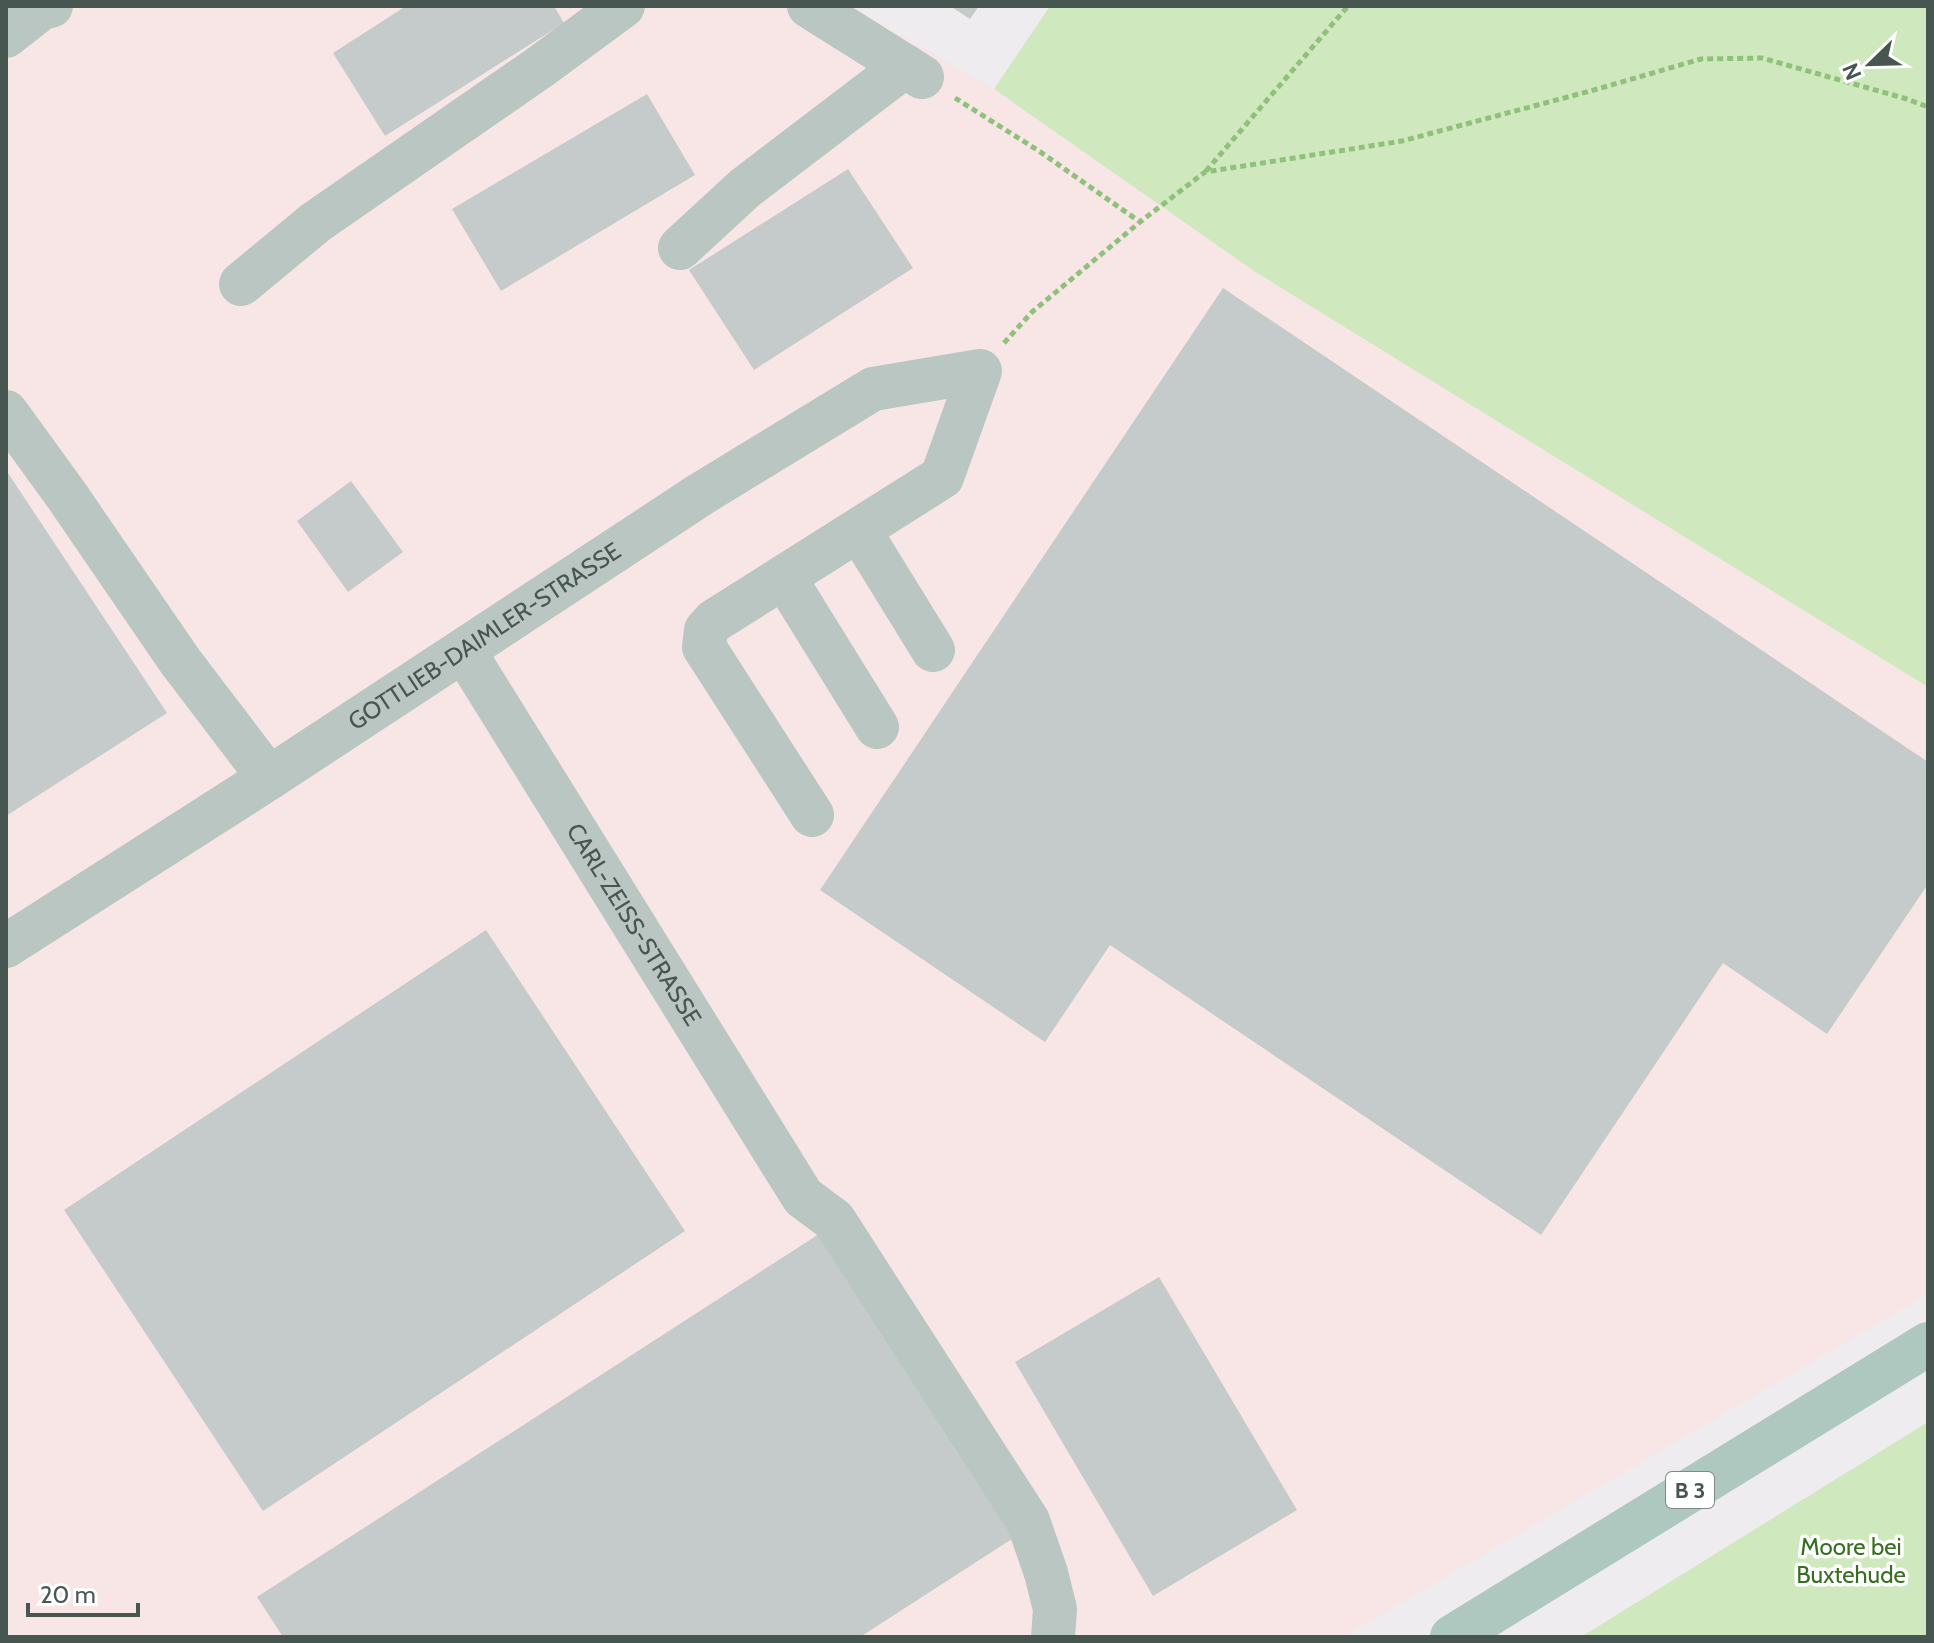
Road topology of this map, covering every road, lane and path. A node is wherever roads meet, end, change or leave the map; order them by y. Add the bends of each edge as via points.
1 (51, 6) edge
2 (623, 6) edge
3 (809, 6) edge
4 (1348, 6) edge
5 (6, 36) edge
6 (914, 71) junction
7 (1928, 107) edge
8 (1205, 172) junction
9 (1140, 222) junction
10 (680, 248) dead end
11 (241, 284) dead end
12 (980, 371) junction
13 (6, 412) edge
14 (859, 530) junction
15 (784, 577) junction
16 (933, 650) dead end
17 (464, 651) junction
18 (877, 727) dead end
19 (269, 778) junction
20 (812, 815) dead end
21 (6, 946) edge
22 (1928, 1344) edge
23 (1053, 1637) edge
24 (1452, 1637) edge

1 - 5 street
2 - 11 street via 316,222
3 - 6 street
4 - 8 path
6 - 9 path
6 - 10 street via 745,188
7 - 8 path via 1762,58 1701,59 1402,141
8 - 9 path
9 - 12 path via 1032,312
12 - 14 street via 942,477
12 - 17 street, GOTTLIEB-DAIMLER-STRASSE via 873,389 701,494
13 - 19 street via 180,661
14 - 15 street
14 - 16 street
15 - 18 street
15 - 20 street via 714,621 706,630 704,647
17 - 19 street, GOTTLIEB-DAIMLER-STRASSE
17 - 23 street, CARL-ZEISS-STRASSE via 803,1197 834,1220 1028,1521 1055,1609
19 - 21 street, GOTTLIEB-DAIMLER-STRASSE
22 - 24 main road, B 3

